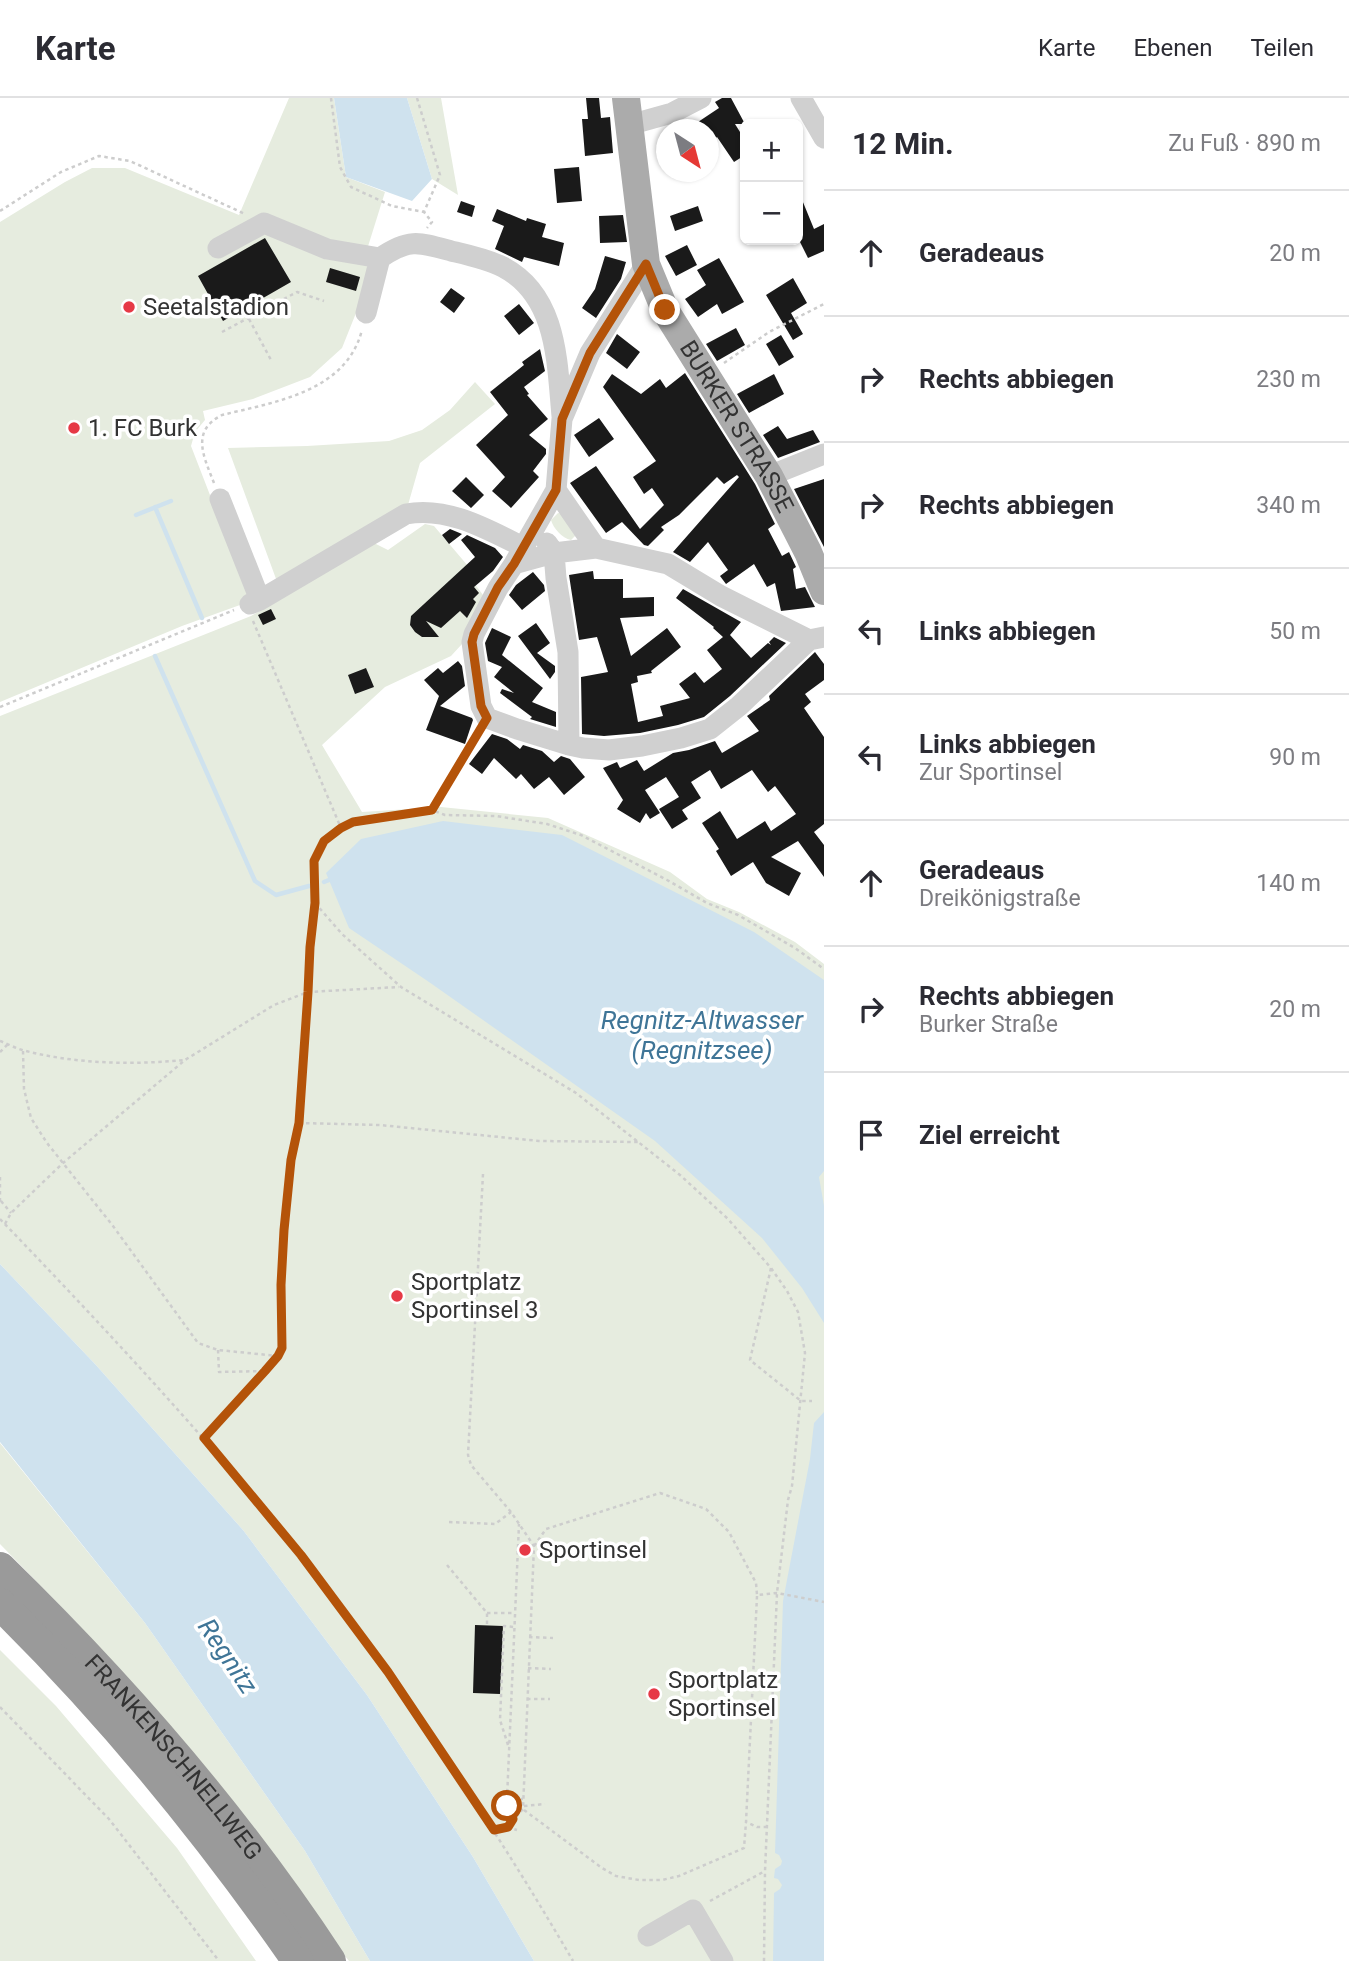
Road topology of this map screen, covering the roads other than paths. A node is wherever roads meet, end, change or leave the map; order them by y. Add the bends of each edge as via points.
1 (701, 98) edge
2 (801, 98) edge
3 (628, 111) edge
4 (824, 138) edge
5 (218, 248) dead end
6 (380, 258) junction
7 (646, 264) junction
8 (366, 313) road end
9 (562, 419) junction
10 (824, 454) edge
11 (769, 476) junction
12 (556, 490) junction
13 (220, 499) road end
14 (535, 527) junction
15 (596, 548) junction
16 (554, 553) junction
17 (518, 555) junction
18 (824, 591) edge
19 (817, 638) edge
20 (569, 745) junction
21 (0, 1568) edge
22 (0, 1604) edge
23 (648, 1936) dead end
24 (298, 1961) edge
25 (330, 1961) edge
26 (723, 1961) edge

1 - 3 street via 671,113
2 - 4 street
3 - 7 main road, BURKER STRASSE
5 - 6 street via 264,223 327,249
6 - 8 street
6 - 9 street via 395,247 417,242 472,256 521,280 549,323 556,348
7 - 9 street via 590,353
7 - 11 main road, BURKER STRASSE via 665,310
9 - 12 street
10 - 11 street
11 - 18 main road, BURKER STRASSE
12 - 14 street
12 - 15 street
13 - 17 street via 255,602 391,521 421,511 478,525
14 - 16 street
14 - 17 street
15 - 16 street
15 - 19 street via 668,564 721,596
16 - 17 street
16 - 20 street via 568,652
17 - 20 street via 472,642 481,706 487,718
19 - 20 street via 710,729 609,750
21 - 25 highway, FRANKENSCHNELLWEG via 96,1665 169,1748 229,1821
22 - 24 highway, FRANKENSCHNELLWEG via 149,1764 249,1890
23 - 26 street via 693,1910

